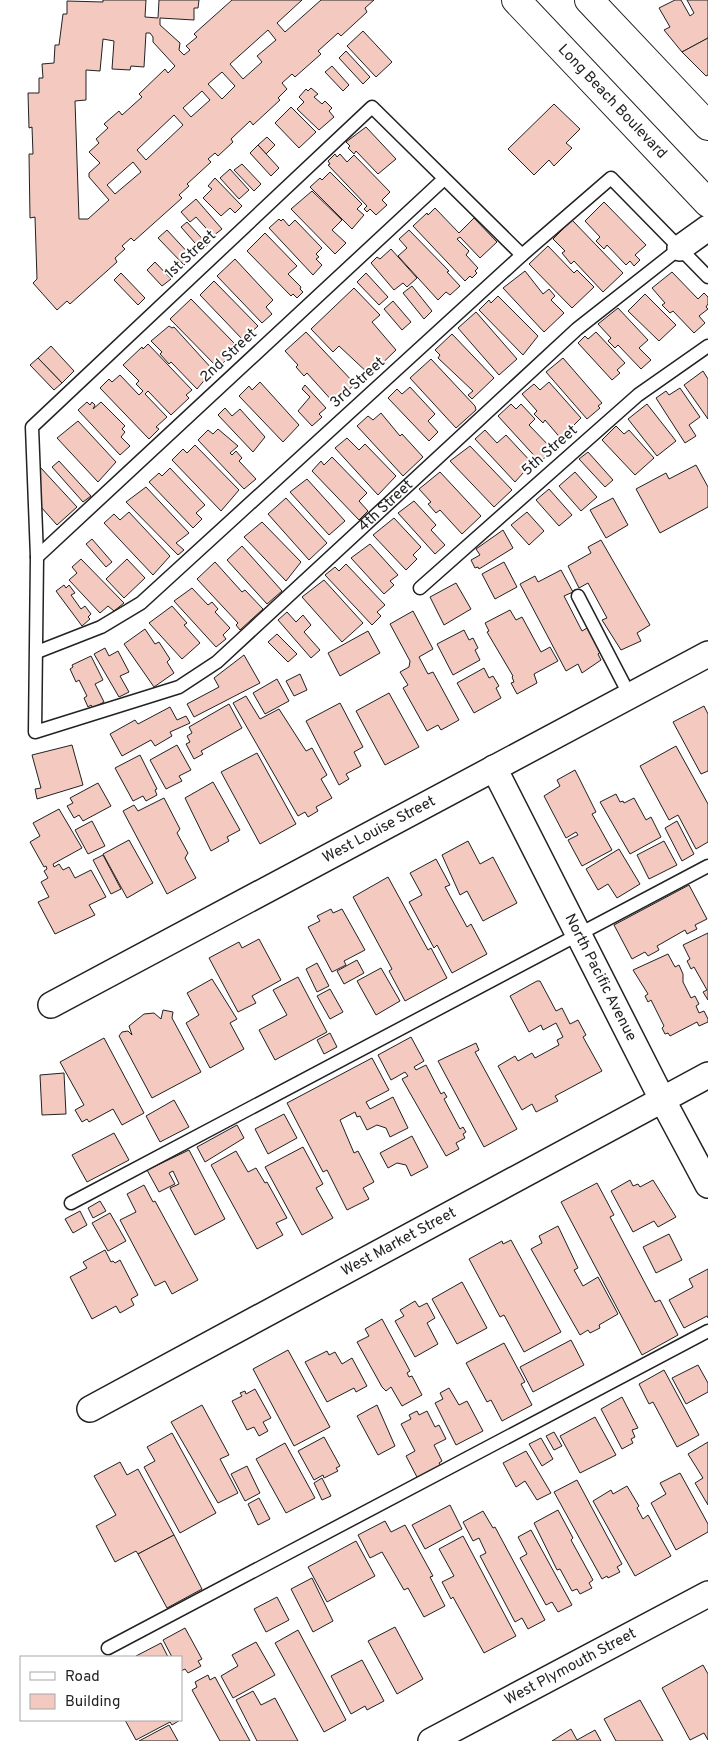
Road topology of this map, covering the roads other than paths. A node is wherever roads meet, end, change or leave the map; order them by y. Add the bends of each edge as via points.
1 (516, 0) edge
2 (588, 0) edge
3 (708, 126) edge
4 (444, 178) junction
5 (708, 203) edge
6 (708, 228) edge
7 (680, 248) junction
8 (522, 255) junction
9 (708, 277) edge
10 (708, 346) edge
11 (37, 557) junction
12 (420, 588) dead end
13 (578, 596) dead end
14 (37, 652) junction
15 (708, 654) edge
16 (630, 696) junction
17 (494, 768) junction
18 (708, 866) edge
19 (579, 935) junction
20 (51, 1005) dead end
21 (708, 1075) edge
22 (662, 1099) junction
23 (708, 1185) edge
24 (71, 1203) dead end
25 (708, 1331) edge
26 (90, 1409) dead end
27 (708, 1594) edge
28 (108, 1648) dead end
29 (431, 1741) edge

1 - 5 main road, Long Beach Boulevard
2 - 3 main road
4 - 8 lane
4 - 11 lane, 2nd Street
4 - 11 lane, 1st Street via 372,107 32,427
6 - 7 street, 4th Street
7 - 8 lane, 3rd Street via 611,178
7 - 9 lane
7 - 14 lane, 4th Street via 577,329 217,662 179,687 35,732
8 - 14 lane, 3rd Street via 141,603 101,627
10 - 12 lane, 5th Street via 638,395
11 - 14 lane
13 - 16 lane
15 - 16 street, West Louise Street
16 - 17 street, West Louise Street
17 - 19 street, North Pacific Avenue
17 - 20 street, West Louise Street
18 - 19 lane
19 - 22 street, North Pacific Avenue
19 - 24 lane
21 - 22 street, West Market Street
22 - 23 street, North Pacific Avenue
22 - 26 street, West Market Street
25 - 28 lane
27 - 29 street, West Plymouth Street

